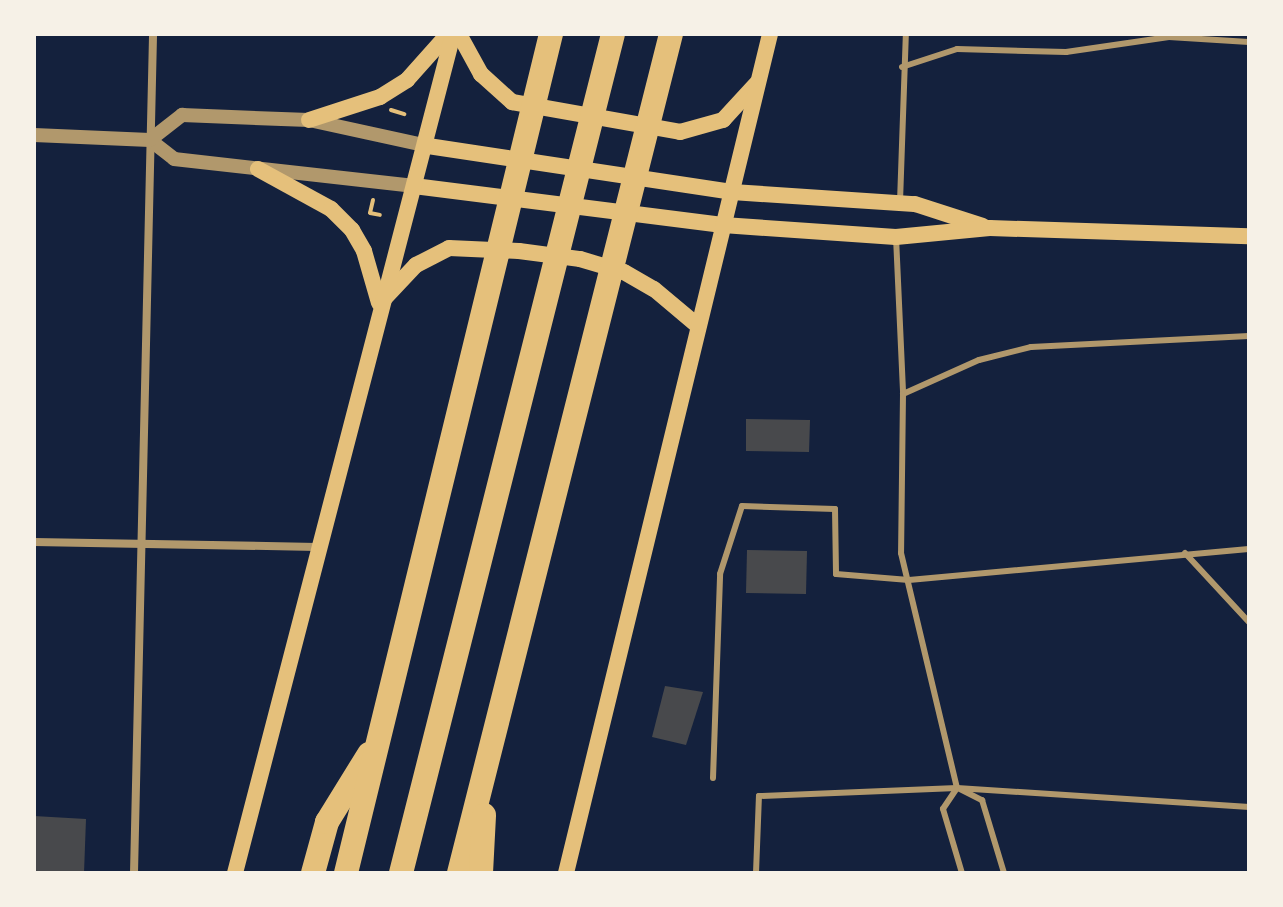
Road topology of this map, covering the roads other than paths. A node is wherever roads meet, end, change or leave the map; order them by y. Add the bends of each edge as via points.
1 (153, 34) edge
2 (454, 34) edge
3 (550, 34) edge
4 (770, 34) edge
5 (906, 34) edge
6 (1169, 35) edge
7 (612, 37) edge
8 (669, 41) edge
9 (1249, 42) edge
10 (902, 67) junction
11 (759, 80) junction
12 (309, 120) junction
13 (34, 135) edge
14 (150, 140) junction
15 (428, 146) junction
16 (258, 169) junction
17 (414, 186) junction
18 (732, 192) junction
19 (900, 203) junction
20 (723, 225) junction
21 (990, 228) junction
22 (1249, 236) edge
23 (896, 237) junction
24 (379, 305) junction
25 (698, 326) junction
26 (1249, 336) edge
27 (903, 394) junction
28 (34, 542) edge
29 (140, 544) junction
30 (317, 547) junction
31 (1249, 549) edge
32 (1185, 553) junction
33 (909, 580) junction
34 (1249, 622) edge
35 (383, 732) junction
36 (487, 747) junction
37 (713, 778) dead end
38 (957, 788) junction
39 (1249, 807) edge
40 (134, 873) edge
41 (235, 873) edge
42 (313, 873) edge
43 (346, 873) edge
44 (401, 873) edge
45 (459, 873) edge
46 (481, 873) edge
47 (566, 873) edge
48 (756, 873) edge
49 (962, 873) edge
50 (1004, 873) edge

1 - 14 street
2 - 11 main road via 481,74 512,102 680,132 723,120
2 - 12 main road via 407,80 380,97
2 - 15 main road
3 - 35 highway
4 - 11 main road
5 - 10 lane
6 - 9 lane
6 - 10 lane via 1066,52 957,49
7 - 44 highway
8 - 36 highway
10 - 19 lane
11 - 18 main road
12 - 14 street via 182,115
12 - 15 street
13 - 14 street
14 - 16 street via 174,159
14 - 29 street
15 - 17 main road
15 - 18 main road
16 - 17 street
16 - 24 main road via 331,209 352,230 364,251
17 - 20 main road
17 - 24 main road
18 - 19 main road
18 - 20 main road
19 - 21 main road
20 - 23 main road
20 - 25 main road
21 - 22 main road
21 - 23 main road
23 - 27 lane
24 - 25 main road via 416,265 449,248 519,251 580,259 624,272
24 - 30 main road
25 - 47 main road
26 - 27 lane via 1031,347 979,360
27 - 33 lane via 901,553
28 - 29 street
29 - 30 street
29 - 40 street
30 - 41 main road
31 - 32 lane
32 - 33 lane
32 - 34 lane
33 - 37 lane via 836,574 835,509 742,506 720,574
33 - 38 lane
35 - 42 highway via 327,822
35 - 43 highway
36 - 45 highway
36 - 46 highway
38 - 39 lane
38 - 48 lane via 759,796
38 - 49 lane via 943,809
38 - 50 lane via 982,800

